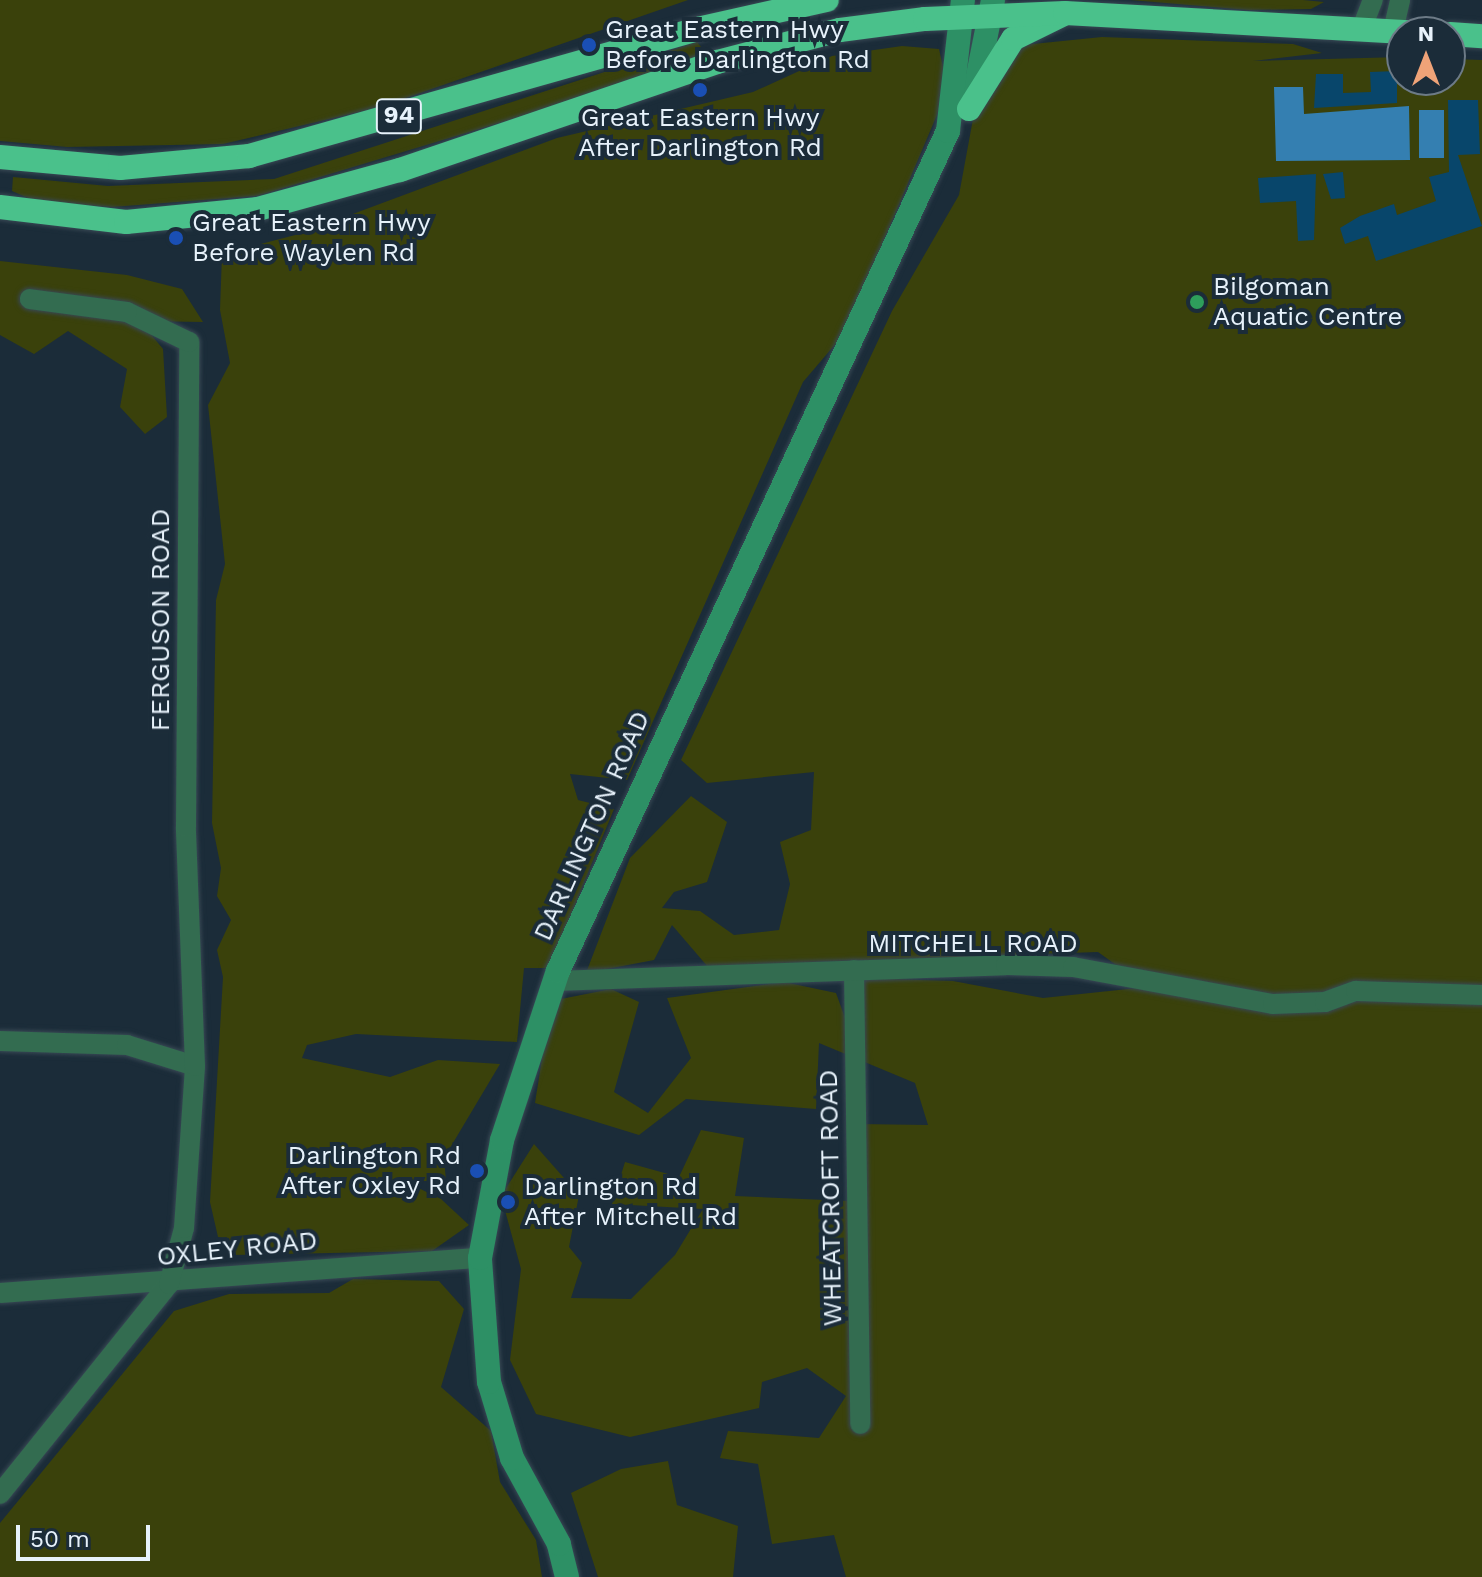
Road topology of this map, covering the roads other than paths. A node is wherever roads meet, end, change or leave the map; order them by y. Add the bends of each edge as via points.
1 (827, 0) edge
2 (1373, 0) edge
3 (993, 6) edge
4 (963, 8) edge
5 (1065, 13) junction
6 (1362, 28) junction
7 (1386, 30) edge
8 (969, 109) junction
9 (948, 131) junction
10 (0, 157) edge
11 (0, 207) edge
12 (30, 299) dead end
13 (854, 970) junction
14 (555, 981) junction
15 (1482, 995) edge
16 (0, 1041) edge
17 (195, 1066) junction
18 (480, 1258) junction
19 (169, 1284) junction
20 (0, 1293) edge
21 (860, 1424) dead end
22 (0, 1494) edge
23 (567, 1577) edge

1 - 10 highway, 94 via 697,29 249,156 120,168
2 - 6 street
3 - 4 highway, 94
3 - 5 highway, 94
3 - 8 street, DARLINGTON ROAD
4 - 9 street, DARLINGTON ROAD
4 - 11 highway, 94 via 840,30 717,62 400,170 258,209 126,222
5 - 6 highway, 94
5 - 8 highway via 1013,39
6 - 7 highway, 94
8 - 9 street, DARLINGTON ROAD
9 - 14 street, DARLINGTON ROAD
12 - 17 street, FERGUSON ROAD via 127,312 189,342 186,827
13 - 14 street, MITCHELL ROAD
13 - 15 street, MITCHELL ROAD via 1073,967 1273,1004 1325,1002 1356,991
13 - 21 street, WHEATCROFT ROAD
14 - 18 street, DARLINGTON ROAD via 502,1140
16 - 17 street via 127,1045
17 - 19 street via 184,1228
18 - 19 street, OXLEY ROAD via 268,1268
18 - 23 street, DARLINGTON ROAD via 489,1382 512,1458 559,1544
19 - 20 street, OXLEY ROAD
19 - 22 street

